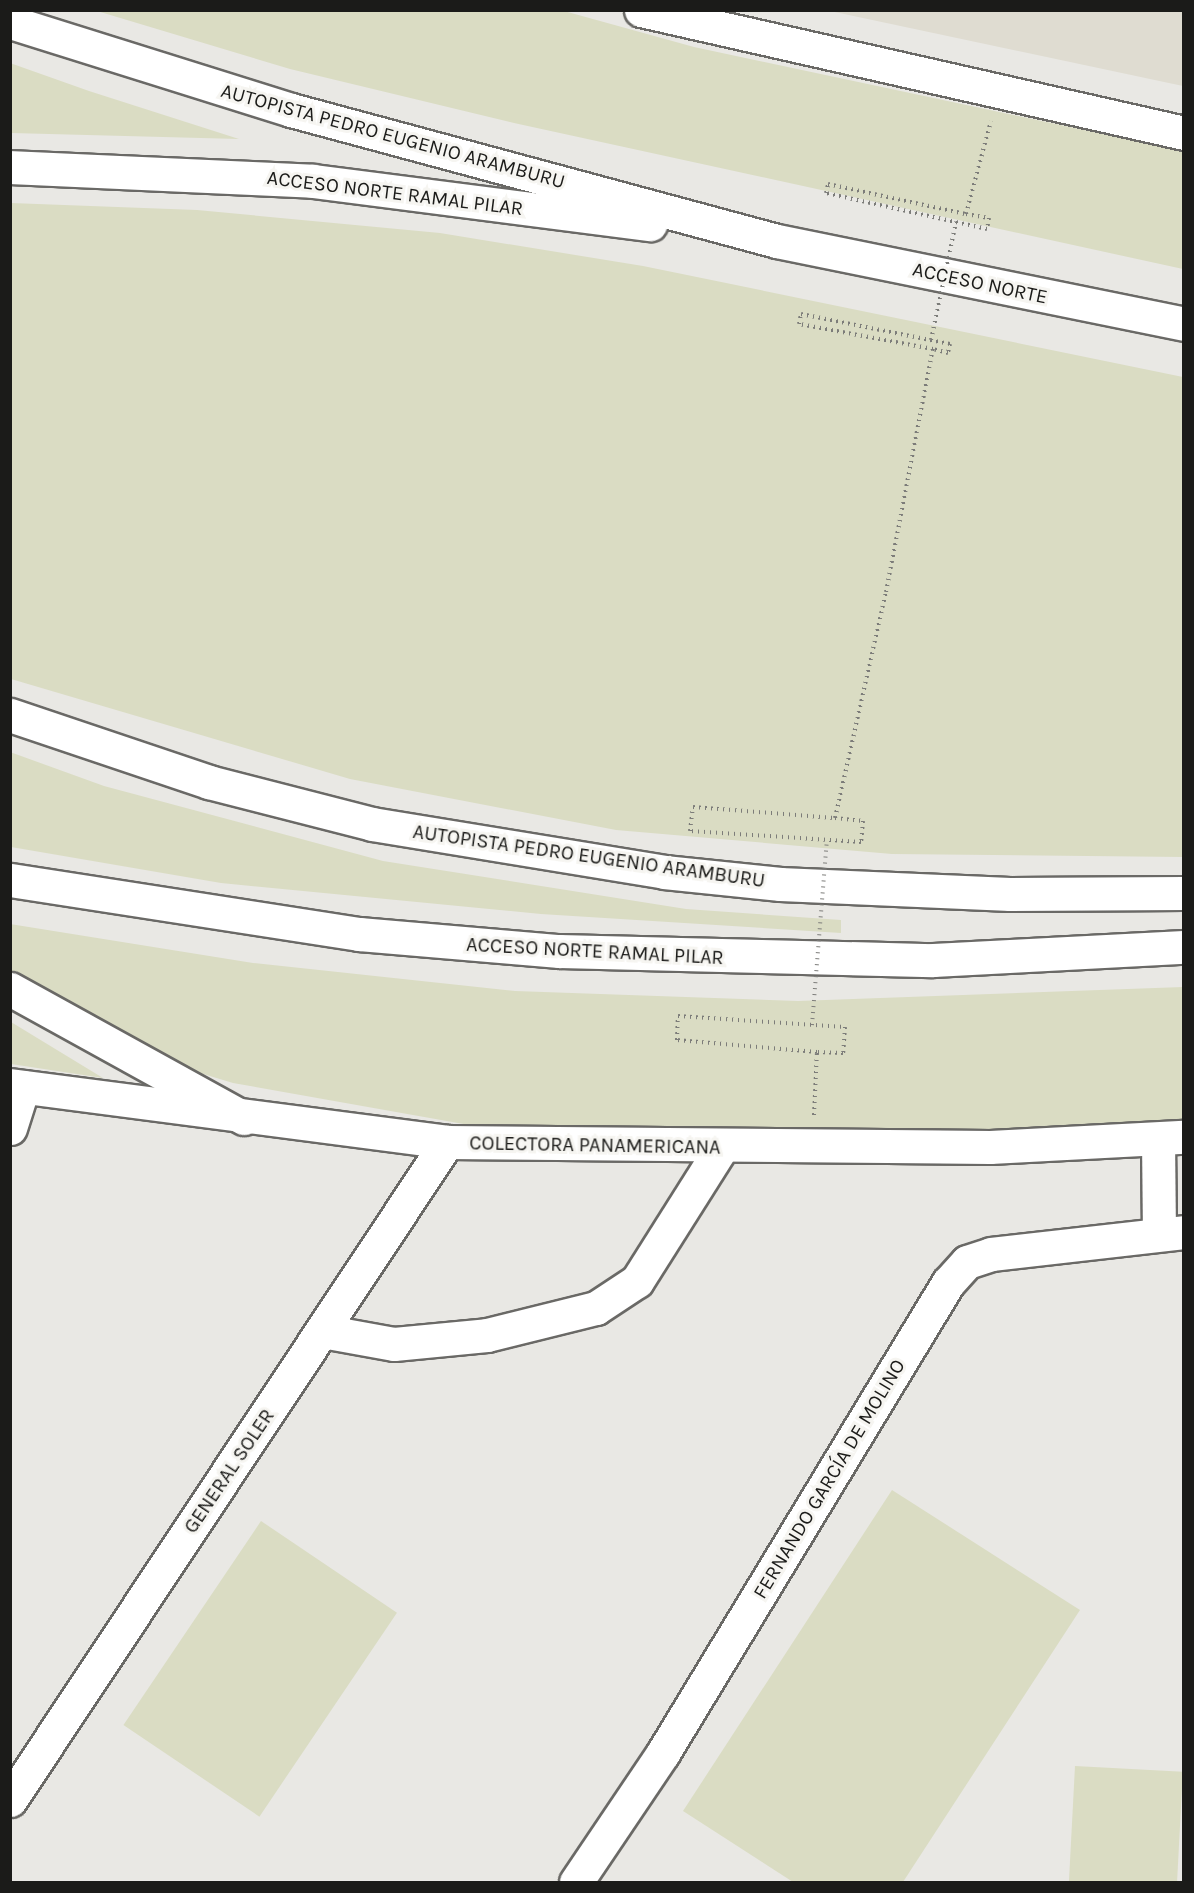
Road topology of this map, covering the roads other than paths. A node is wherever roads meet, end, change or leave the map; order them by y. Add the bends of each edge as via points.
1 (641, 10) edge
2 (10, 22) edge
3 (1184, 133) edge
4 (10, 167) edge
5 (777, 241) junction
6 (1184, 324) edge
7 (10, 715) edge
8 (10, 880) edge
9 (1184, 893) edge
10 (1184, 947) edge
11 (10, 989) edge
12 (17, 1086) edge
13 (244, 1118) junction
14 (10, 1128) edge
15 (1171, 1138) edge
16 (447, 1142) junction
17 (721, 1148) junction
18 (1171, 1233) edge
19 (322, 1331) junction
20 (10, 1800) edge
21 (576, 1882) edge

1 - 3 main road
2 - 5 main road, AUTOPISTA PEDRO EUGENIO ARAMBURU via 291,110
4 - 5 main road, ACCESO NORTE RAMAL PILAR via 313,181
5 - 6 main road, ACCESO NORTE
7 - 9 main road, AUTOPISTA PEDRO EUGENIO ARAMBURU via 209,782 361,821 664,872 780,884 987,893
8 - 10 main road, ACCESO NORTE RAMAL PILAR via 313,928 559,951 933,960
11 - 13 main road
12 - 13 main road, COLECTORA PANAMERICANA
12 - 14 main road
13 - 16 main road, COLECTORA PANAMERICANA
15 - 17 main road, COLECTORA PANAMERICANA
15 - 18 main road
16 - 17 main road, COLECTORA PANAMERICANA
16 - 19 main road, GENERAL SOLER
17 - 19 main road via 637,1281 596,1308 487,1335 394,1344
18 - 21 main road, FERNANDO GARCÍA DE MOLINO via 991,1254 967,1262 954,1276 663,1753
19 - 20 main road, GENERAL SOLER

